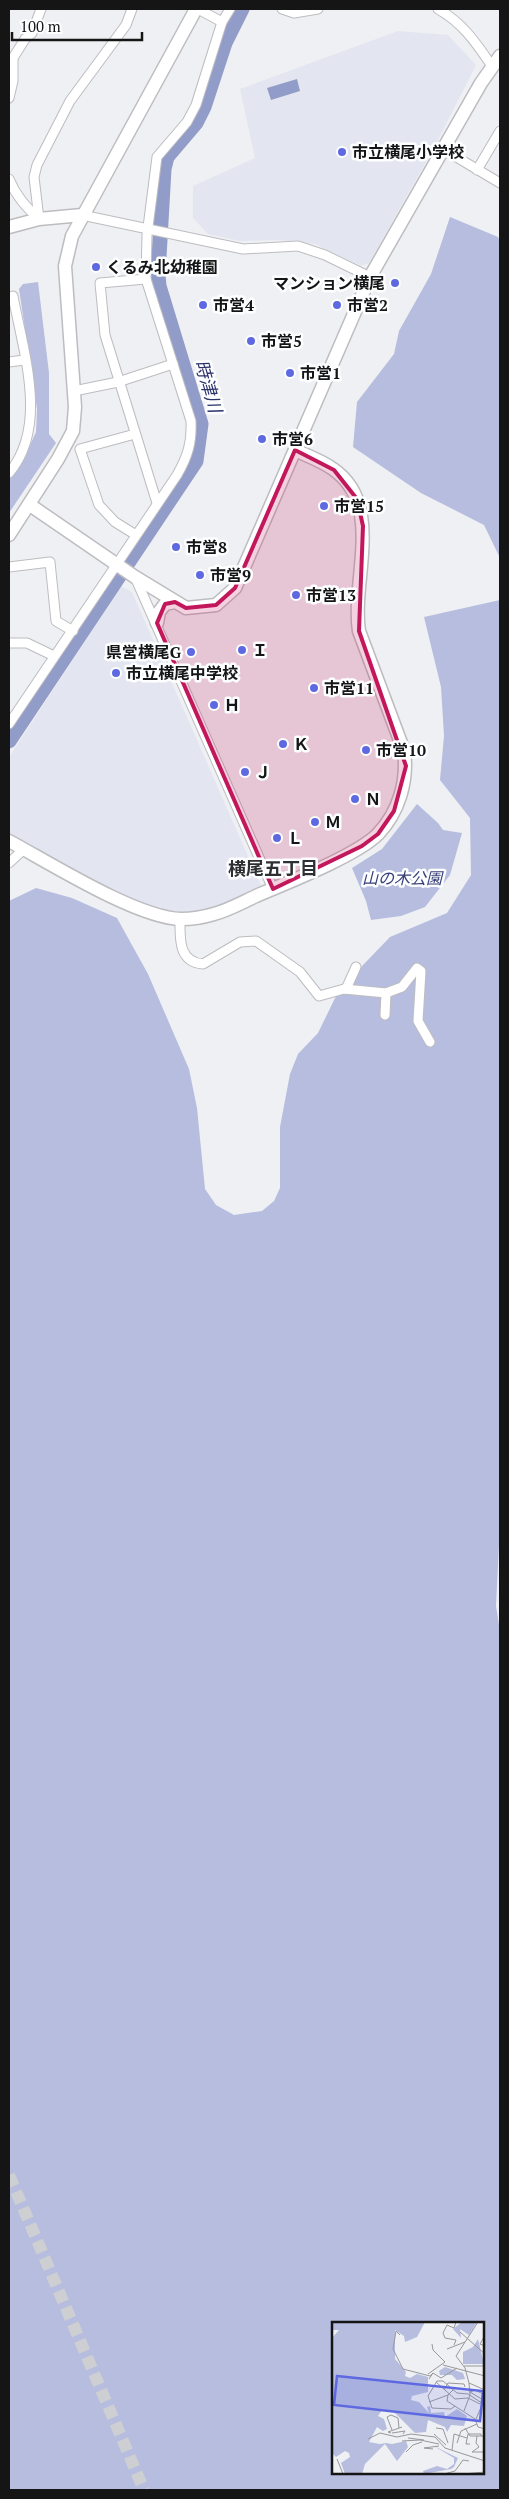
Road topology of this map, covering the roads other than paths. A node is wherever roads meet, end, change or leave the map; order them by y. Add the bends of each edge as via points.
1 (41, 9) edge
2 (132, 9) edge
3 (196, 9) edge
4 (230, 9) edge
5 (282, 9) edge
6 (318, 9) edge
7 (438, 9) edge
8 (222, 22) junction
9 (496, 61) edge
10 (9, 98) edge
11 (500, 131) edge
12 (442, 149) junction
13 (477, 170) junction
14 (9, 179) edge
15 (500, 183) edge
16 (82, 215) junction
17 (39, 219) junction
18 (9, 228) edge
19 (150, 228) junction
20 (370, 276) junction
21 (146, 278) junction
22 (9, 297) edge
23 (24, 360) junction
24 (9, 362) edge
25 (173, 364) junction
26 (118, 382) junction
27 (74, 391) junction
28 (135, 434) junction
29 (295, 450) junction
30 (9, 473) edge
31 (157, 503) junction
32 (30, 505) junction
33 (9, 535) edge
34 (136, 535) junction
35 (116, 564) junction
36 (9, 567) edge
37 (135, 577) junction
38 (176, 602) junction
39 (157, 624) junction
40 (73, 631) junction
41 (9, 643) edge
42 (54, 656) junction
43 (9, 724) edge
44 (9, 841) edge
45 (24, 849) junction
46 (9, 863) edge
47 (273, 889) junction
48 (180, 919) junction
49 (356, 967) dead end
50 (346, 989) junction
51 (386, 993) junction
52 (385, 1015) dead end
53 (430, 1042) dead end

1 - 10 street via 32,33 13,58 14,81
2 - 17 street via 126,25 70,101 40,158 34,177
3 - 8 street
3 - 16 street
4 - 8 street
5 - 6 street via 294,13
7 - 9 street via 450,15
8 - 19 street via 196,105 187,122 157,157
9 - 12 street
11 - 13 street
12 - 13 street
12 - 20 street
13 - 15 street
14 - 17 street via 14,193
16 - 17 street
16 - 19 street
16 - 27 street via 72,236 65,266
17 - 18 street
19 - 20 street via 243,249 298,246
19 - 21 street
20 - 29 street
21 - 25 street
21 - 26 street via 100,283 105,335
22 - 23 street via 13,296
23 - 24 street
23 - 30 street via 31,420 24,449
25 - 26 street
25 - 31 street via 191,421 192,437 189,453
26 - 27 street
26 - 28 street
27 - 32 street via 73,431
28 - 31 street
28 - 34 street via 80,449 99,505 115,522
29 - 38 street via 235,588 216,605 186,608
29 - 47 street via 334,470 357,499 363,526 356,616 404,751 406,766 403,787 394,811 378,834 362,846
31 - 34 street
32 - 33 street
32 - 35 street
34 - 35 street
35 - 37 street
35 - 40 street
36 - 40 street via 50,562 56,620
37 - 38 street
37 - 39 street
38 - 39 street via 165,604 158,612
39 - 47 street
40 - 42 street
41 - 42 street via 27,643
42 - 43 street
44 - 45 street
45 - 46 street
45 - 48 street via 142,910
47 - 48 street via 215,914
48 - 50 street via 183,952 197,963 207,962 240,942 256,940 300,972 316,994
49 - 50 street
50 - 51 street
51 - 52 street
51 - 53 street via 402,987 417,968 421,971 418,1021

